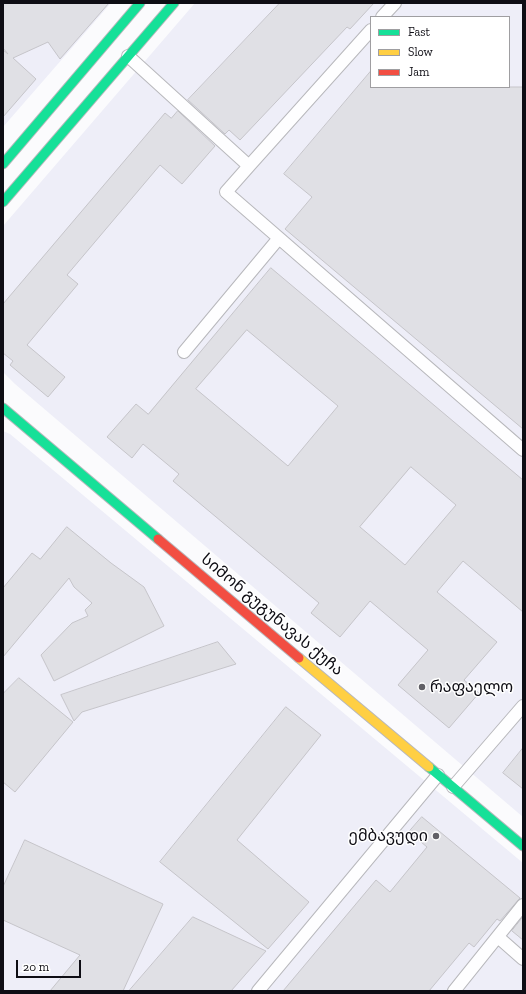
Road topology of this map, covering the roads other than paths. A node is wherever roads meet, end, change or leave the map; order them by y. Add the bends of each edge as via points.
1 (140, 3) edge
2 (174, 3) edge
3 (395, 3) edge
4 (383, 16) edge
5 (370, 31) edge
6 (128, 56) junction
7 (3, 164) edge
8 (249, 166) junction
9 (3, 202) edge
10 (279, 238) junction
11 (184, 352) dead end
12 (3, 408) edge
13 (523, 450) edge
14 (523, 706) edge
15 (438, 775) junction
16 (453, 787) junction
17 (523, 846) edge
18 (523, 905) edge
19 (498, 937) junction
20 (523, 959) edge
21 (258, 991) edge
22 (454, 991) edge

1 - 7 main road
2 - 6 main road
3 - 4 lane
5 - 8 lane
6 - 8 lane
6 - 9 main road
8 - 10 lane via 226,192
10 - 11 lane
10 - 13 lane
12 - 15 main road, სიმონ გუგუნავას ქუჩა
14 - 16 lane
15 - 16 main road, სიმონ გუგუნავას ქუჩა
15 - 21 lane
16 - 17 main road, სიმონ გუგუნავას ქუჩა
18 - 19 lane
19 - 20 lane
19 - 22 lane

